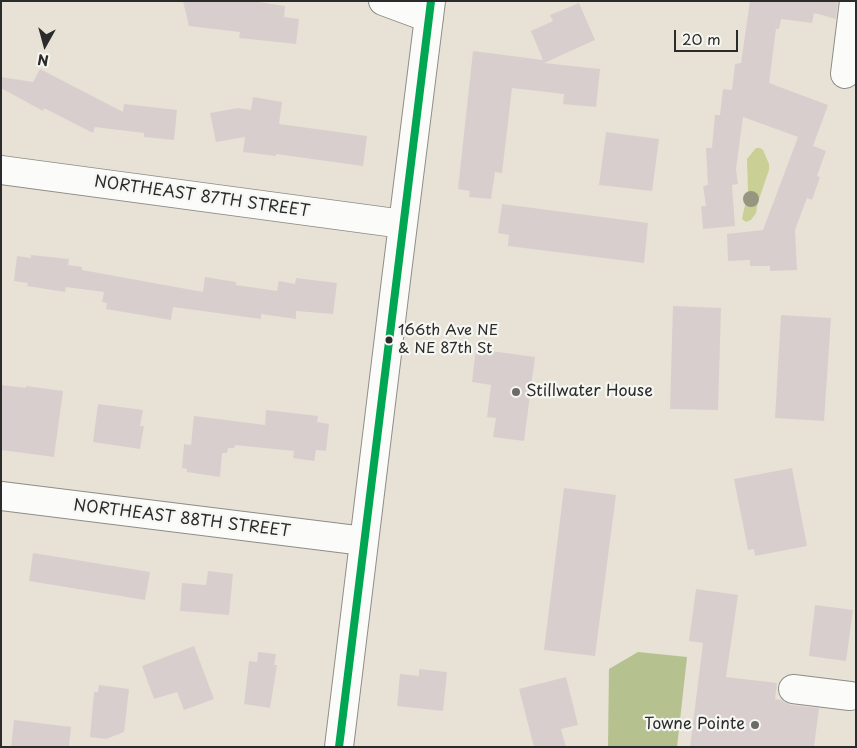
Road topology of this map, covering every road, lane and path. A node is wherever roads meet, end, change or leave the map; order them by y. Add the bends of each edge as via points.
1 (383, 1) edge
2 (854, 1) edge
3 (430, 9) edge
4 (845, 74) dead end
5 (1, 170) edge
6 (403, 224) junction
7 (1, 496) edge
8 (364, 542) junction
9 (793, 689) dead end
10 (850, 696) dead end
11 (339, 747) edge

1 - 3 street
2 - 4 street
3 - 6 street
5 - 6 street, NORTHEAST 87TH STREET
6 - 8 street
7 - 8 street, NORTHEAST 88TH STREET
8 - 11 street
9 - 10 street

